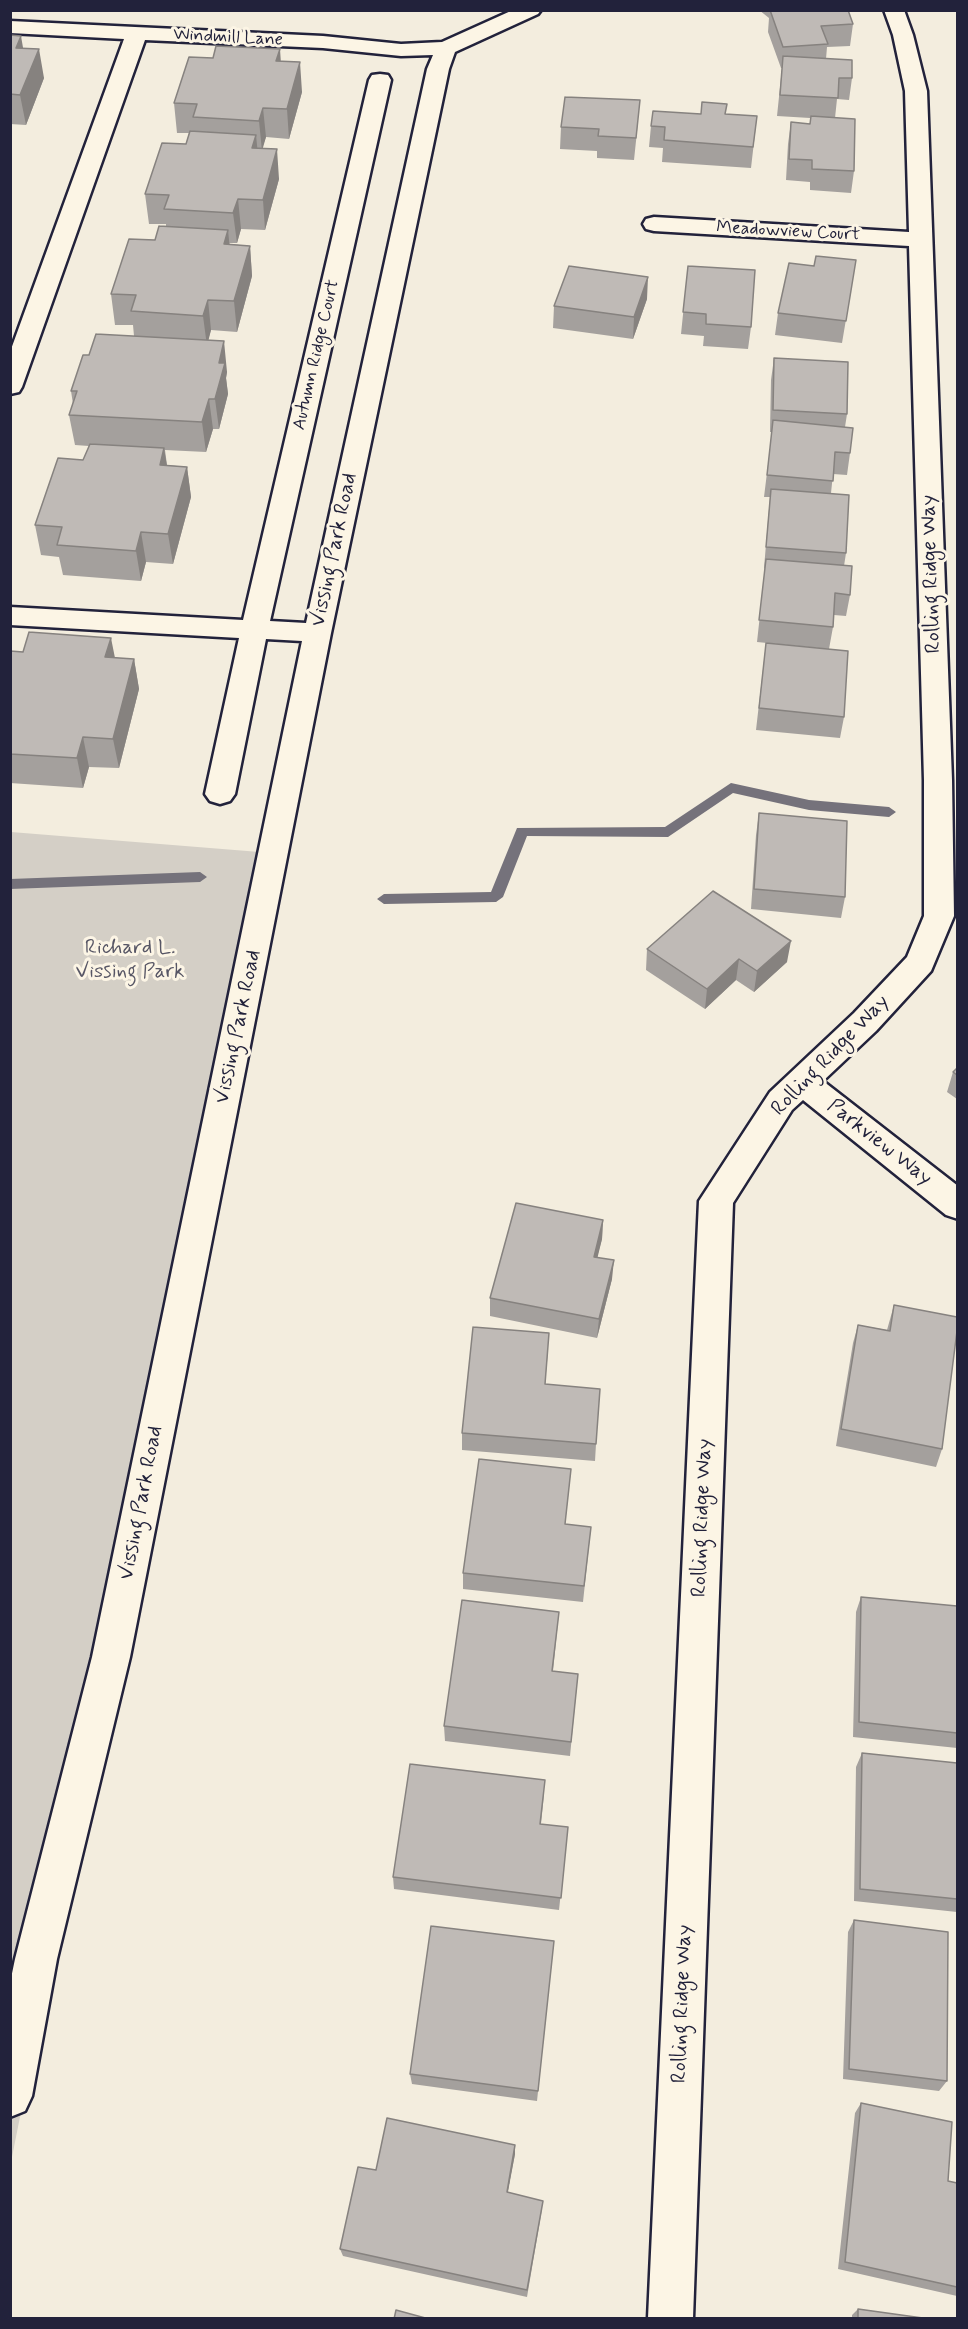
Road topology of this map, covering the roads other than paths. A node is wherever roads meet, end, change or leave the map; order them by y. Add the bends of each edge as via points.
1 (531, 10) edge
2 (894, 10) edge
3 (10, 27) edge
4 (137, 33) junction
5 (446, 48) junction
6 (380, 80) dead end
7 (654, 224) dead end
8 (921, 240) junction
9 (10, 387) edge
10 (10, 616) edge
11 (254, 631) junction
12 (317, 633) junction
13 (220, 794) dead end
14 (801, 1081) junction
15 (957, 1205) edge
16 (10, 2096) edge
17 (670, 2319) edge

1 - 5 street
2 - 8 street, Rolling Ridge Way via 916,91
3 - 4 street, Windmill Lane
4 - 5 street, Windmill Lane via 401,50
4 - 9 street
5 - 12 street, Vissing Park Road via 438,69
6 - 11 street, Autumn Ridge Court
7 - 8 street, Meadowview Court
8 - 14 street, Rolling Ridge Way via 939,916 920,963 865,1022
10 - 11 street
11 - 12 street
11 - 13 street, Autumn Ridge Court
12 - 16 street, Vissing Park Road via 111,1657 36,1959
14 - 15 street, Parkview Way
14 - 17 street, Rolling Ridge Way via 781,1101 716,1201

